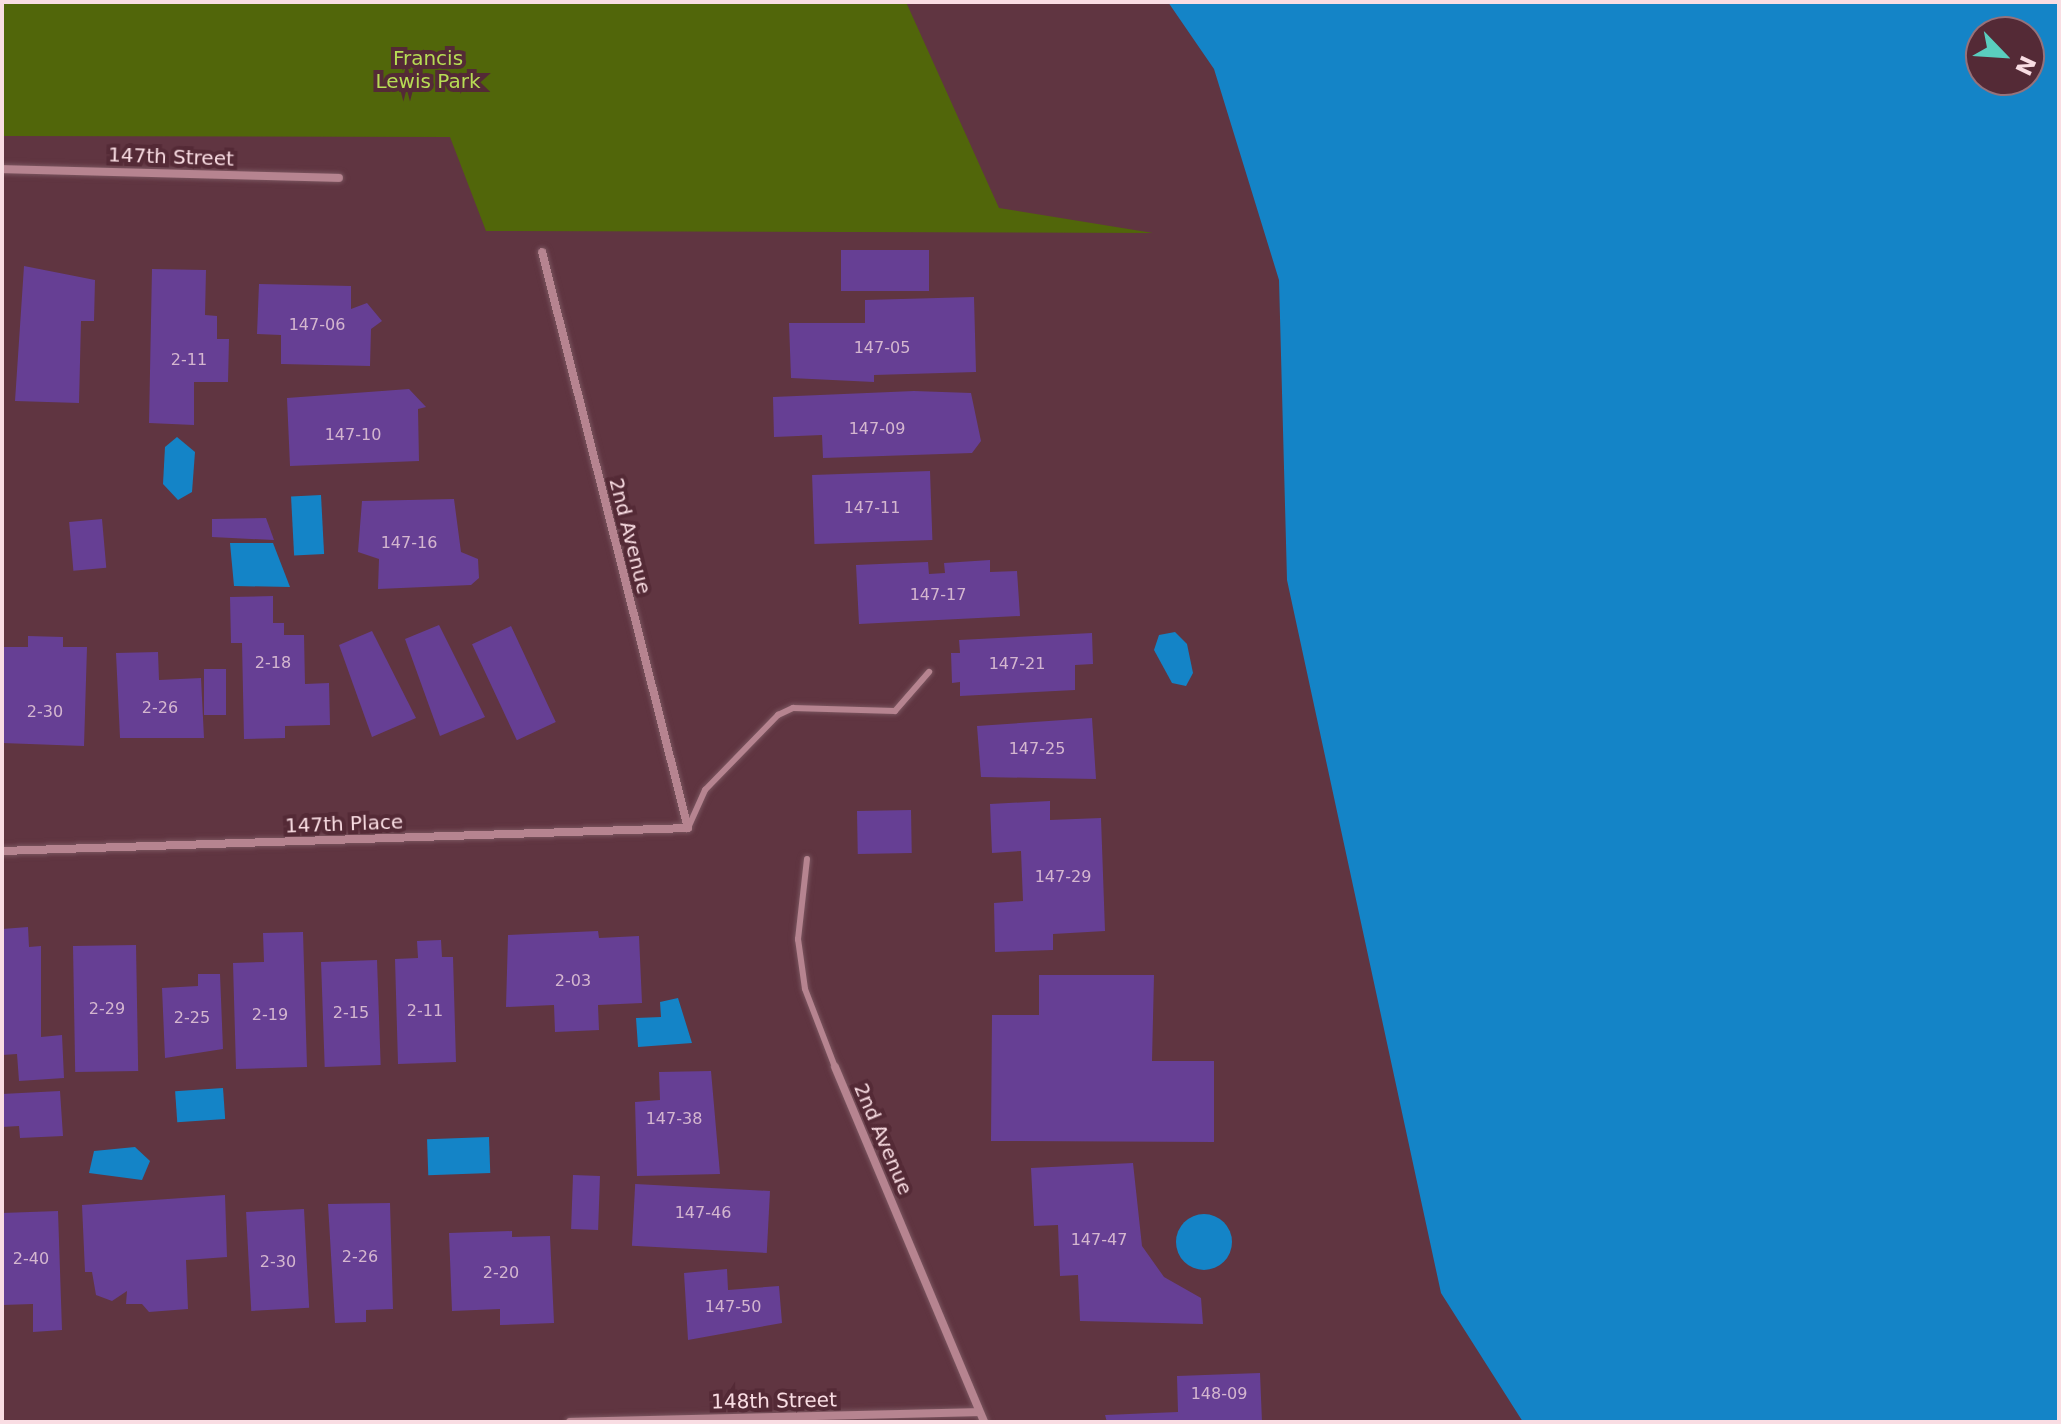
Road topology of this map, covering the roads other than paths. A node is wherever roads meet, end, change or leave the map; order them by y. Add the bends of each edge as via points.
1 (2, 169) edge
2 (339, 178) dead end
3 (542, 252) dead end
4 (929, 672) dead end
5 (688, 828) junction
6 (2, 851) edge
7 (807, 859) dead end
8 (835, 1067) joint
9 (979, 1412) junction
10 (570, 1422) edge
11 (984, 1422) edge

1 - 2 street, 147th Street
3 - 5 street, 2nd Avenue
4 - 5 lane via 895,711 793,708 778,715 705,790
5 - 6 street, 147th Place
7 - 8 lane, 2nd Avenue via 798,939 805,989
8 - 9 street, 2nd Avenue
9 - 10 street, 148th Street
9 - 11 street, 2nd Avenue

